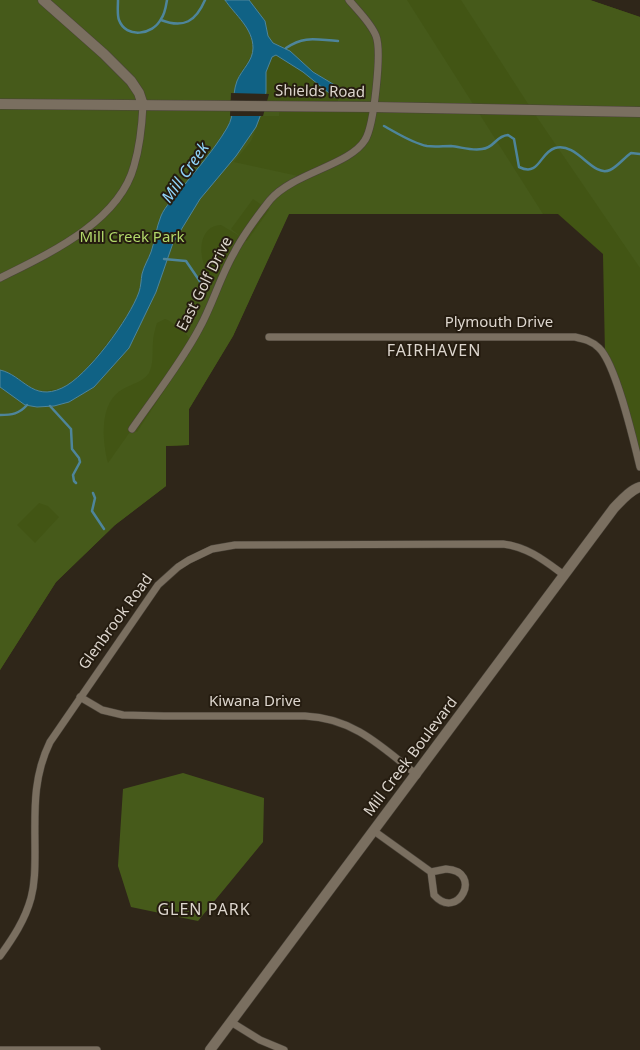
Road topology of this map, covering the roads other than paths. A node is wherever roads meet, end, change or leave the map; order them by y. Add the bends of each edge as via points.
1 (43, 0) edge
2 (349, 0) edge
3 (0, 104) edge
4 (143, 105) junction
5 (373, 107) junction
6 (640, 112) edge
7 (0, 278) edge
8 (269, 337) dead end
9 (132, 429) dead end
10 (640, 467) edge
11 (640, 487) edge
12 (564, 575) junction
13 (80, 697) junction
14 (416, 774) junction
15 (374, 831) junction
16 (430, 872) junction
17 (0, 956) edge
18 (231, 1022) junction
19 (0, 1050) edge
20 (97, 1050) edge
21 (210, 1050) edge
22 (284, 1050) edge

1 - 4 street via 131,81
2 - 5 street, East Golf Drive via 372,28 379,45
3 - 4 street, Shields Road
4 - 5 street, Shields Road
4 - 7 street via 134,168 123,191 108,210 62,245
5 - 6 street, Shields Road
5 - 9 street, East Golf Drive via 365,140 356,150 303,177 271,200 234,252 196,335
8 - 10 street, Plymouth Drive via 584,339 605,354
11 - 12 street, Mill Creek Boulevard via 614,508
12 - 13 street, Glenbrook Road via 532,552 503,544 224,546 189,560 158,585
12 - 14 street, Mill Creek Boulevard
13 - 14 street, Kiwana Drive via 102,710 122,715 327,718 364,733
13 - 17 street, Glenbrook Road via 50,742 39,769 31,898 20,927
14 - 15 street, Mill Creek Boulevard
15 - 16 street
15 - 18 street, Mill Creek Boulevard
16 - 16 street via 457,871 466,885 462,896 449,903 438,899 433,891
18 - 21 street, Mill Creek Boulevard
18 - 22 street
19 - 20 street

